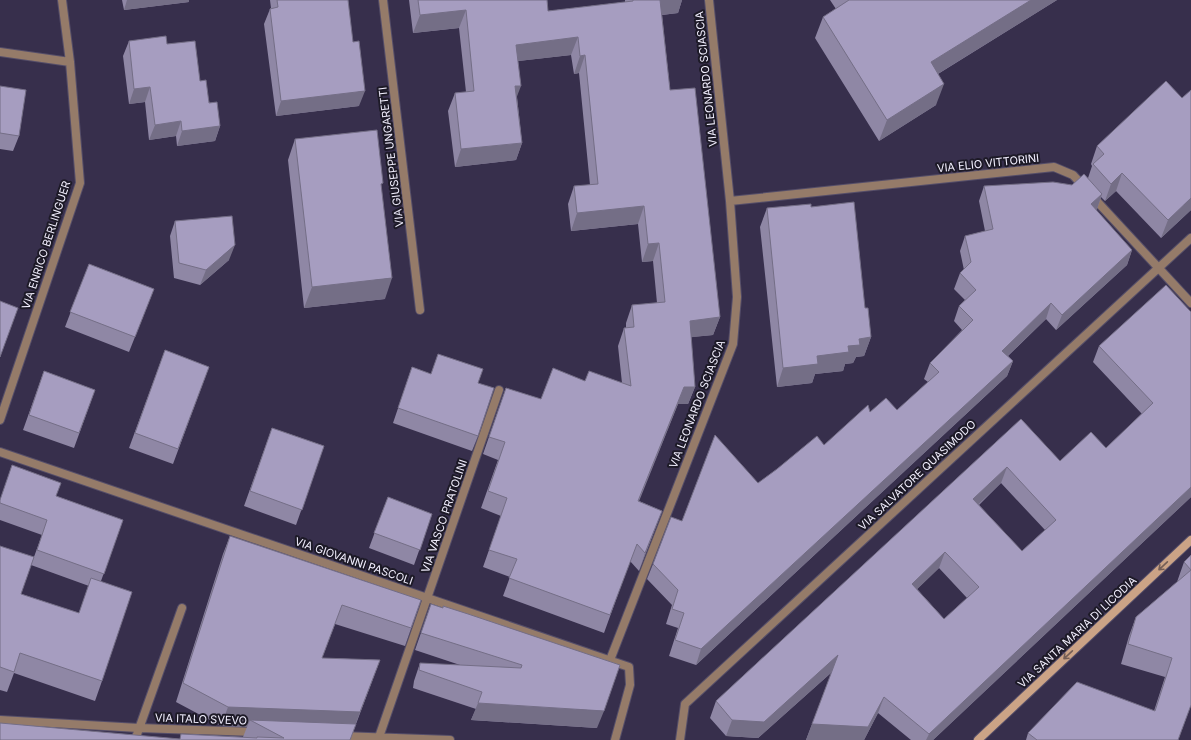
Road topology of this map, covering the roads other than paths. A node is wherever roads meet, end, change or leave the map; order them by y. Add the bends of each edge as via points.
1 (62, 0) edge
2 (383, 0) edge
3 (709, 0) edge
4 (0, 52) edge
5 (70, 62) junction
6 (730, 201) junction
7 (1191, 238) edge
8 (1158, 268) junction
9 (1191, 303) edge
10 (420, 310) dead end
11 (499, 390) dead end
12 (0, 420) edge
13 (0, 452) edge
14 (1191, 540) edge
15 (427, 598) junction
16 (182, 608) dead end
17 (610, 660) junction
18 (0, 720) edge
19 (139, 728) junction
20 (267, 733) edge
21 (331, 735) edge
22 (378, 738) edge
23 (135, 740) edge
24 (450, 740) edge
25 (614, 740) edge
26 (680, 740) edge
27 (978, 740) edge

1 - 5 street, VIA ENRICO BERLINGUER
2 - 10 street, VIA GIUSEPPE UNGARETTI
3 - 6 street, VIA LEONARDO SCIASCIA
4 - 5 street
5 - 12 street, VIA ENRICO BERLINGUER via 80,183
6 - 8 street, VIA ELIO VITTORINI via 1054,167 1072,175
6 - 17 street, VIA LEONARDO SCIASCIA via 737,297 733,344
7 - 8 street, VIA SALVATORE QUASIMODO
8 - 9 street, VIA ELIO VITTORINI
8 - 26 street, VIA SALVATORE QUASIMODO via 685,704
11 - 15 street, VIA VASCO PRATOLINI
13 - 15 street, VIA GIOVANNI PASCOLI
14 -> 27 street, VIA SANTA MARIA DI LICODIA
15 - 17 street, VIA GIOVANNI PASCOLI
15 - 22 street, VIA VASCO PRATOLINI
16 - 19 street
17 - 25 street, VIA GIOVANNI PASCOLI via 629,667 630,685
18 - 19 street, VIA ITALO SVEVO
19 - 20 street, VIA ITALO SVEVO
19 - 23 street
21 - 22 street
22 - 24 street

